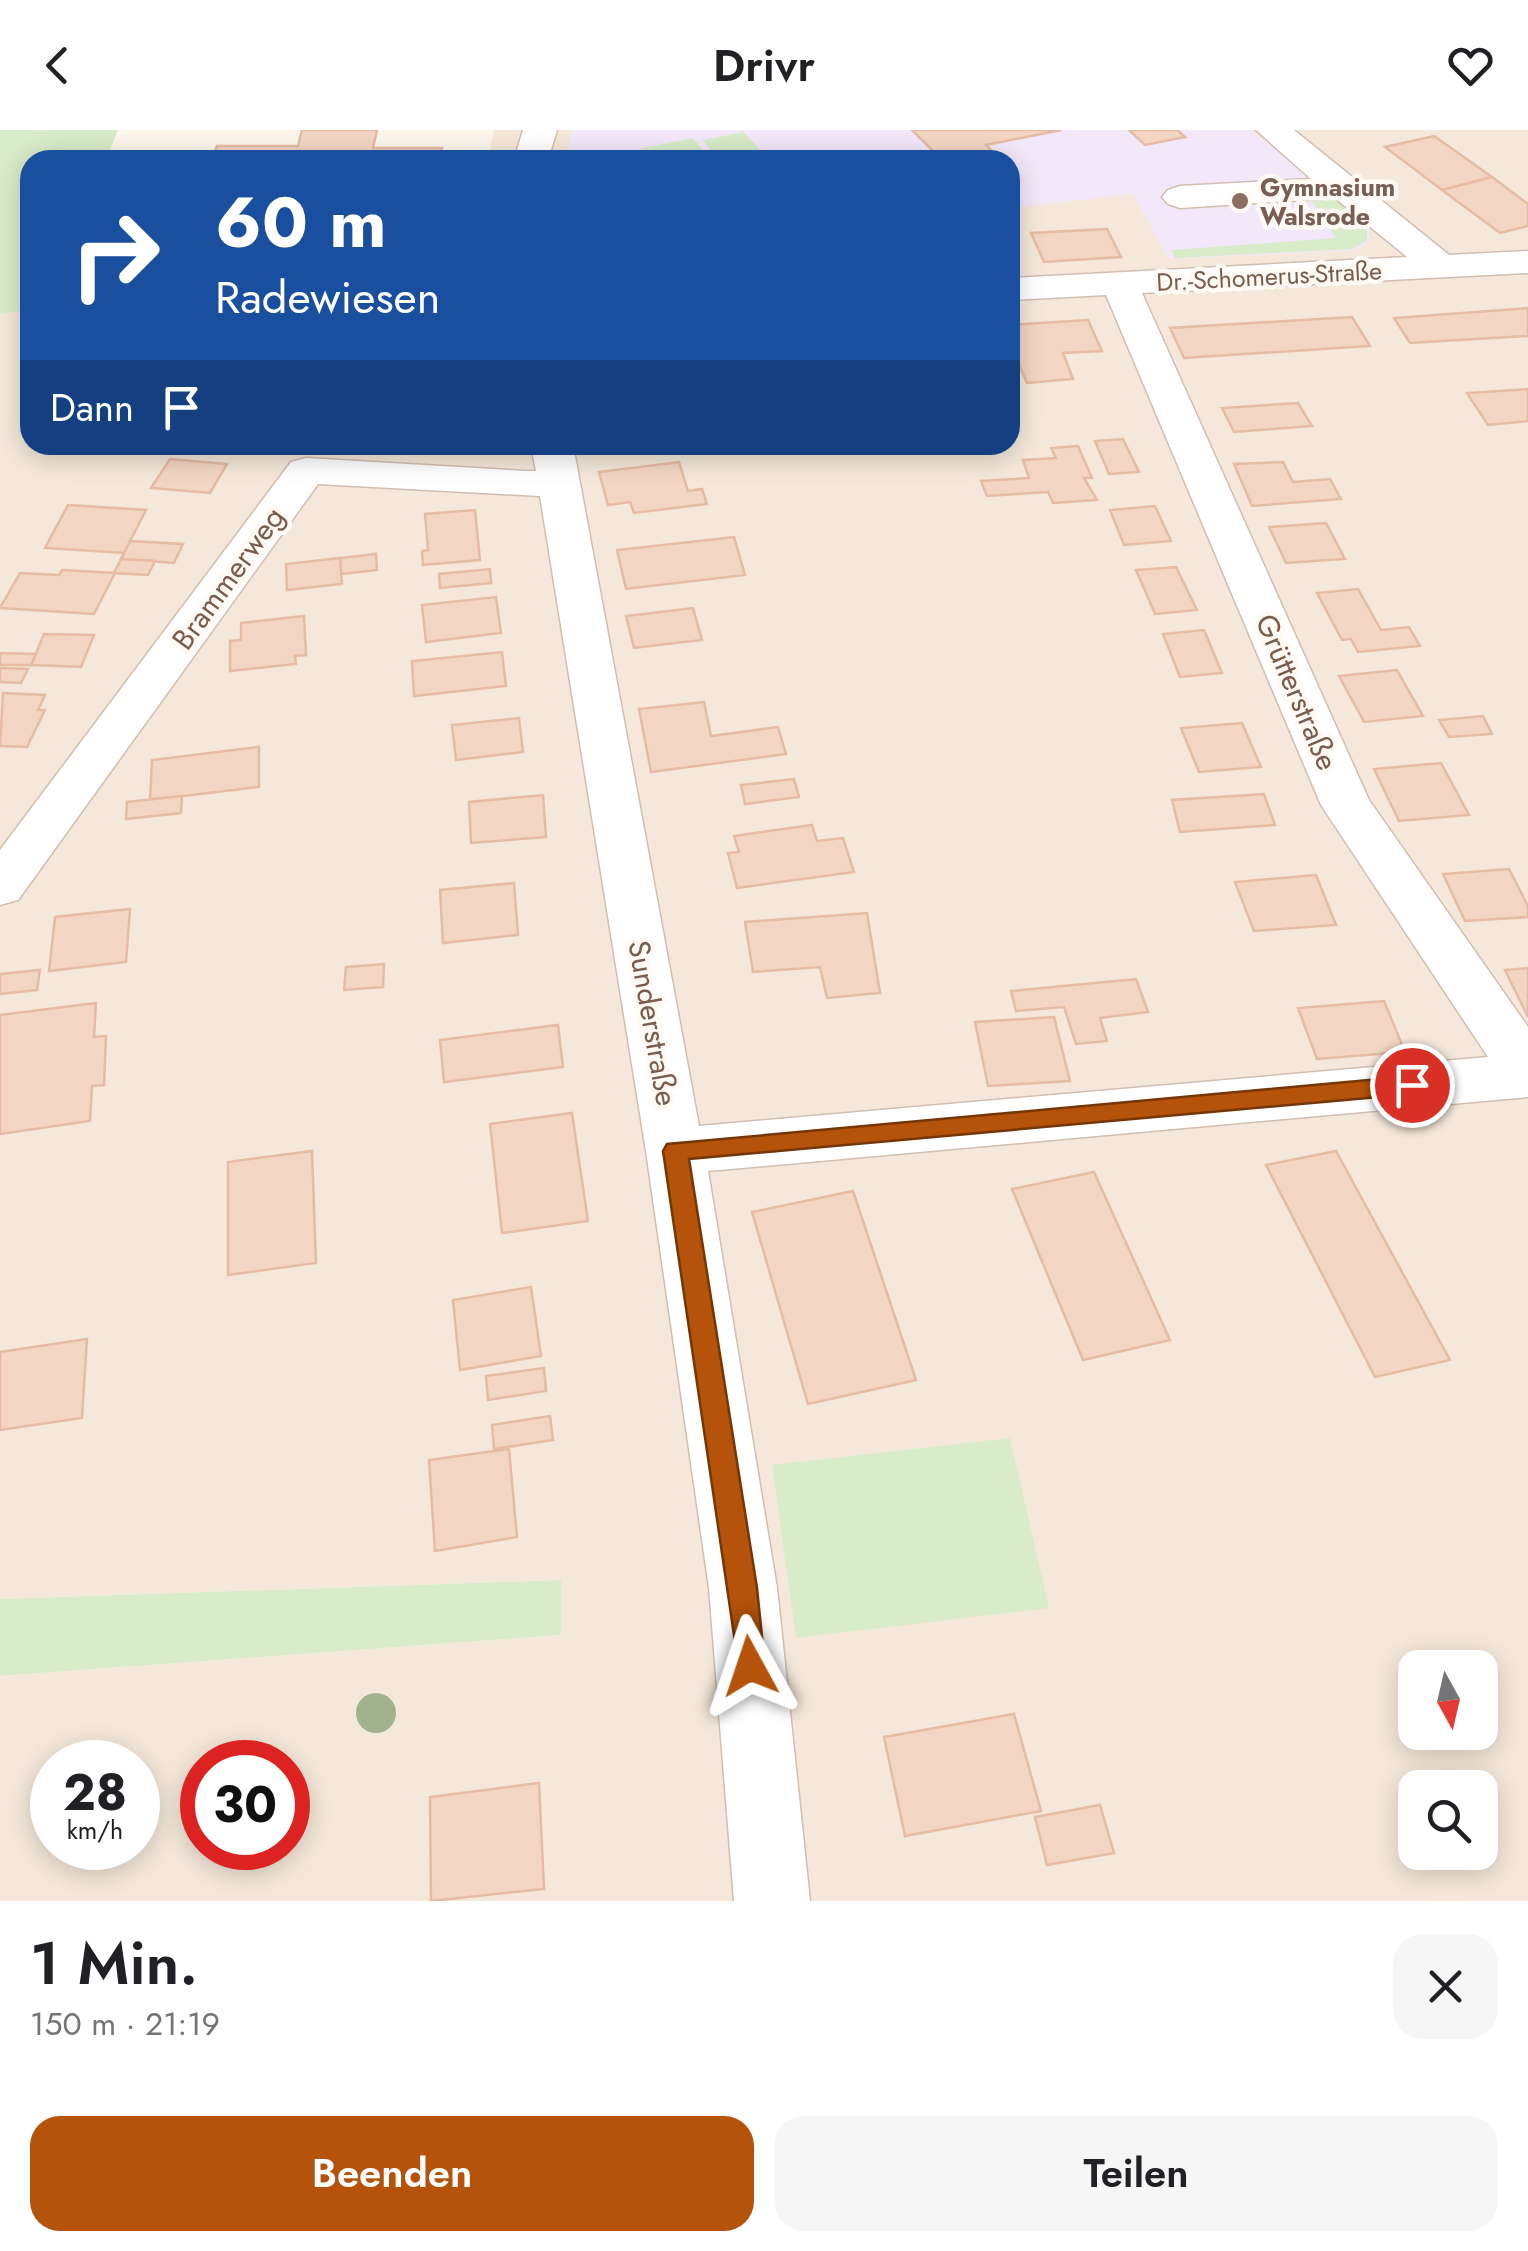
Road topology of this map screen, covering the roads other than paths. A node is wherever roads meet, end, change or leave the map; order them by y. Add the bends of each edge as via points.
1 (1273, 130) edge
2 (1346, 187) junction
3 (1180, 197) dead end
4 (1528, 262) edge
5 (1441, 267) junction
6 (1120, 283) junction
7 (1020, 288) edge
8 (555, 463) edge
9 (0, 888) edge
10 (1528, 1073) edge
11 (676, 1151) junction
12 (772, 1901) edge

1 - 2 street
2 - 3 street
2 - 5 street
4 - 5 street, Dr.-Schomerus-Straße
5 - 6 street, Dr.-Schomerus-Straße
6 - 7 street, Dr.-Schomerus-Straße
6 - 10 street, Grütterstraße via 1346,805
8 - 9 street, Brammerweg via 526,484 306,471
8 - 11 street, Sunderstraße
10 - 11 street
11 - 12 street, Sunderstraße via 743,1588

